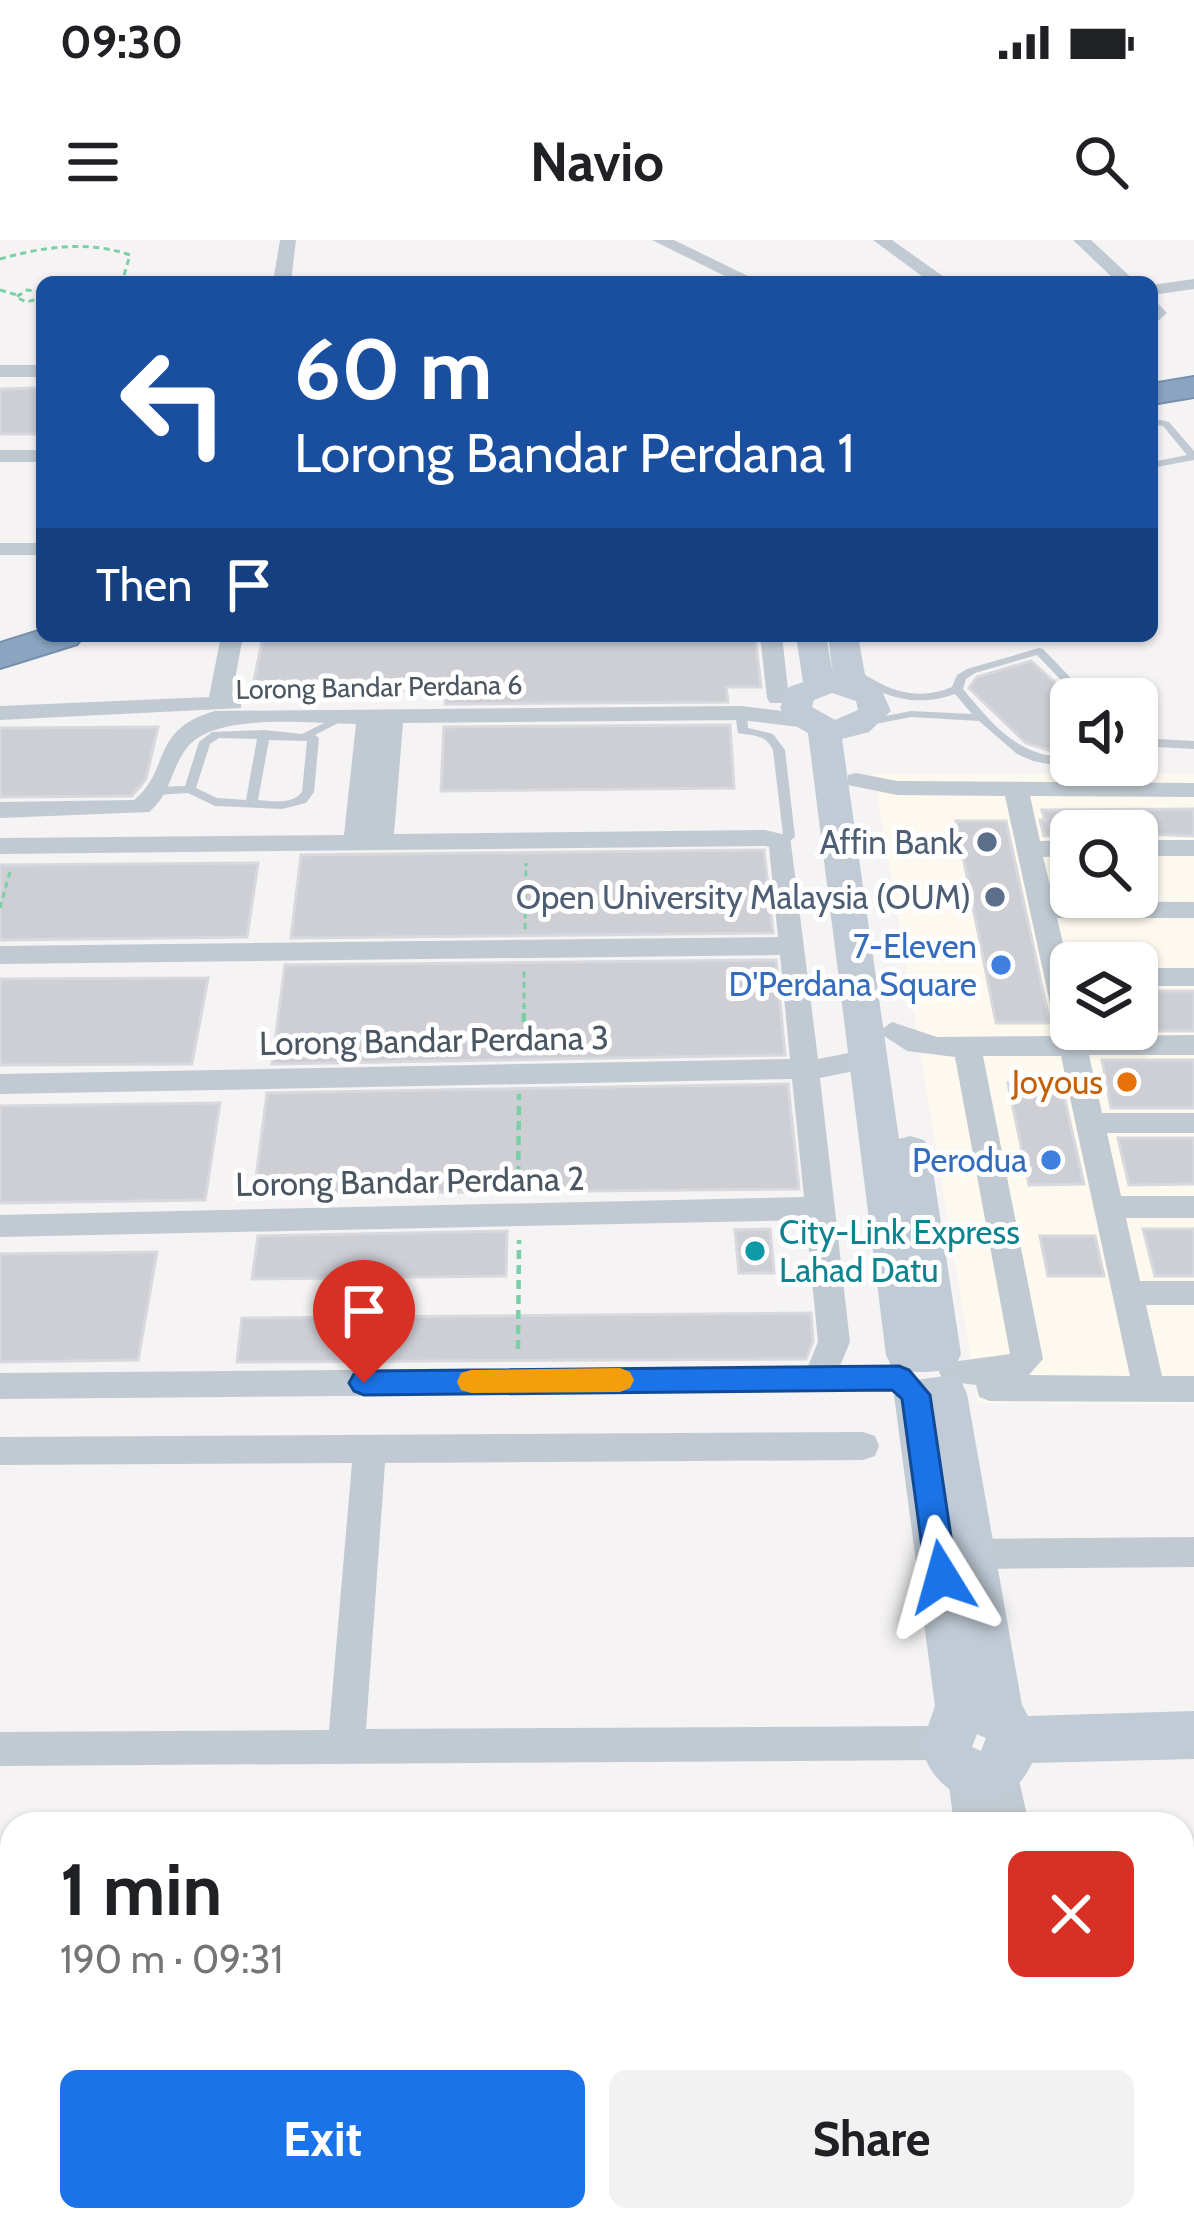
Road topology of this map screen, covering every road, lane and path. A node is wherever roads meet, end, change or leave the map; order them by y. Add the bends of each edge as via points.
1 (288, 240) edge
2 (660, 240) edge
3 (881, 240) edge
4 (1081, 240) edge
5 (0, 259) edge
6 (124, 276) edge
7 (283, 276) edge
8 (738, 276) edge
9 (933, 276) edge
10 (1121, 276) edge
11 (1194, 284) edge
12 (1158, 289) edge
13 (0, 290) edge
14 (16, 295) junction
15 (36, 295) edge
16 (36, 298) edge
17 (0, 371) edge
18 (36, 371) edge
19 (1194, 375) edge
20 (1158, 380) edge
21 (1194, 388) edge
22 (1158, 393) edge
23 (1158, 422) edge
24 (0, 456) edge
25 (36, 456) edge
26 (1158, 465) edge
27 (0, 549) edge
28 (36, 549) edge
29 (36, 627) edge
30 (0, 638) edge
31 (44, 642) edge
32 (231, 642) edge
33 (777, 642) edge
34 (813, 642) edge
35 (0, 656) edge
36 (1064, 678) edge
37 (957, 689) junction
38 (828, 696) edge
39 (219, 704) junction
40 (164, 710) junction
41 (0, 713) edge
42 (342, 717) junction
43 (380, 717) junction
44 (981, 718) junction
45 (742, 722) junction
46 (191, 728) junction
47 (264, 734) junction
48 (308, 734) junction
49 (1158, 743) edge
50 (1194, 745) edge
51 (1050, 761) edge
52 (856, 779) junction
53 (190, 789) junction
54 (1016, 789) junction
55 (1194, 790) edge
56 (157, 791) junction
57 (251, 804) junction
58 (0, 810) edge
59 (369, 842) junction
60 (783, 848) junction
61 (1050, 848) edge
62 (1158, 848) edge
63 (1194, 848) edge
64 (526, 849) dead end
65 (1029, 849) junction
66 (7, 852) edge
67 (0, 908) edge
68 (1042, 909) junction
69 (1194, 910) edge
70 (525, 929) dead end
71 (1053, 942) edge
72 (794, 946) junction
73 (0, 955) edge
74 (524, 961) dead end
75 (1158, 977) edge
76 (1194, 977) edge
77 (1050, 1045) edge
78 (880, 1046) junction
79 (968, 1046) junction
80 (1158, 1046) edge
81 (1194, 1046) edge
82 (1074, 1050) edge
83 (523, 1052) dead end
84 (806, 1068) junction
85 (0, 1084) edge
86 (519, 1088) dead end
87 (1090, 1123) junction
88 (1194, 1123) edge
89 (518, 1190) dead end
90 (1108, 1207) junction
91 (821, 1208) junction
92 (1194, 1208) edge
93 (0, 1226) edge
94 (519, 1231) dead end
95 (1128, 1293) junction
96 (1194, 1294) edge
97 (834, 1342) junction
98 (518, 1348) dead end
99 (922, 1377) junction
100 (819, 1378) junction
101 (0, 1386) edge
102 (1149, 1389) junction
103 (1194, 1389) edge
104 (863, 1446) dead end
105 (370, 1448) junction
106 (0, 1451) edge
107 (1194, 1552) edge
108 (970, 1554) junction
109 (1194, 1735) edge
110 (981, 1743) junction
111 (346, 1747) junction
112 (0, 1749) edge
113 (974, 1812) edge
114 (1006, 1812) edge

1 - 7 street
2 - 8 street
3 - 9 street
4 - 10 street
5 - 6 path via 51,246 115,247 130,255
11 - 12 street
13 - 14 path
14 - 15 path
14 - 16 path
17 - 18 street
19 - 20 highway
21 - 22 highway
23 - 26 lane via 1194,457
24 - 25 street
27 - 28 street
29 - 30 highway
31 - 35 highway
32 - 39 street
33 - 38 street
34 - 38 street
36 - 37 lane via 1039,652 971,671
37 - 38 lane via 908,697 861,677
37 - 44 lane
38 - 39 street
38 - 44 lane via 911,714
38 - 45 street, Lorong Bandar Perdana 6
38 - 52 street
38 - 78 street
39 - 40 street
40 - 41 street
40 - 46 street via 167,724
42 - 43 street, Lorong Bandar Perdana 6
42 - 46 street, Lorong Bandar Perdana 6 via 215,718
42 - 48 lane
43 - 45 street, Lorong Bandar Perdana 6
43 - 59 street
44 - 51 lane via 1027,755
45 - 60 lane via 774,738 778,750 789,837
46 - 56 street via 170,748
47 - 48 lane
47 - 53 lane via 207,738
47 - 57 lane
48 - 57 lane via 314,741 302,800
49 - 50 lane
52 - 54 street
52 - 78 street
53 - 56 lane
53 - 57 lane via 215,802
54 - 55 street
54 - 65 street
56 - 58 street via 130,809
59 - 60 street via 765,838
59 - 66 street
60 - 72 street
61 - 65 street
62 - 63 street
64 - 70 path
65 - 68 street
66 - 67 path
68 - 69 street
68 - 71 street
72 - 73 street
72 - 84 street
74 - 83 path
75 - 76 street
77 - 79 street
78 - 79 street
78 - 84 street, Lorong Bandar Perdana 3 via 837,1068
78 - 99 street
79 - 99 street via 1027,1358 1012,1371
80 - 81 street
82 - 87 street
84 - 85 street, Lorong Bandar Perdana 3
84 - 91 street
86 - 89 path
87 - 88 street
87 - 90 street
90 - 92 street
90 - 95 street
91 - 93 street, Lorong Bandar Perdana 2
91 - 97 street
94 - 98 path
95 - 96 street
95 - 102 street
97 - 99 street
97 - 100 street
99 - 100 street
99 - 102 street
99 - 108 street
99 - 110 street
100 - 101 street
102 - 103 street
104 - 105 street
105 - 106 street
105 - 111 street
107 - 108 street
108 - 110 street
109 - 110 street
110 - 111 street
110 - 113 street
110 - 114 street
111 - 112 street

